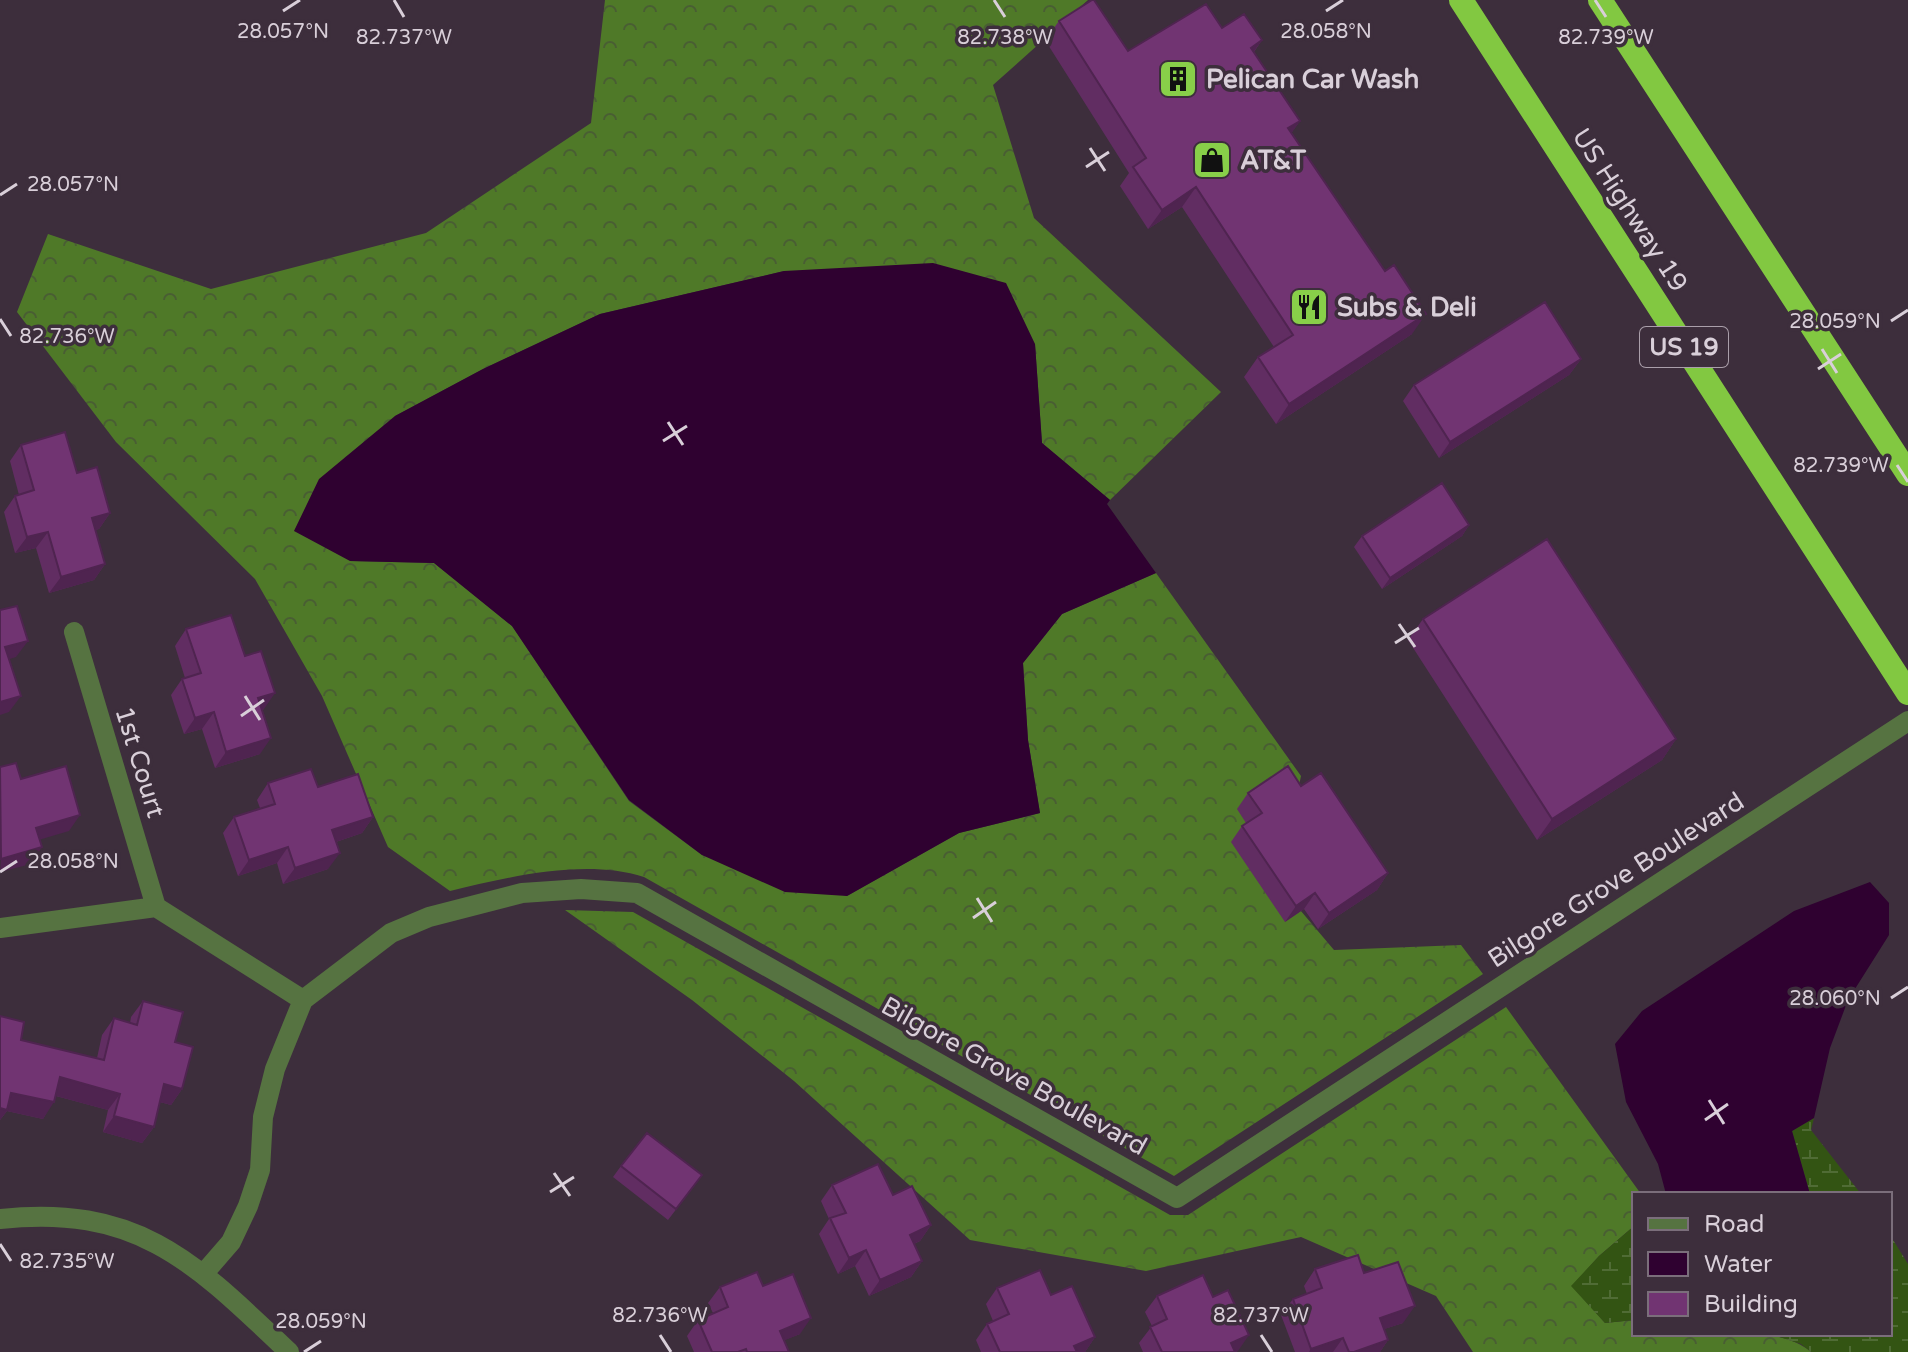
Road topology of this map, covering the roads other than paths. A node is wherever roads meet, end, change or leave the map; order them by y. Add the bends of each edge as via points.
1 (1461, 0) edge
2 (1600, 0) edge
3 (1908, 474) edge
4 (74, 632) dead end
5 (1908, 693) edge
6 (1908, 721) edge
7 (156, 907) junction
8 (0, 928) edge
9 (303, 1000) junction
10 (0, 1219) edge
11 (205, 1272) junction
12 (289, 1352) edge

1 - 5 highway, US Highway 19 / US 19
2 - 3 highway
4 - 7 street, 1st Court
6 - 9 street, Bilgore Grove Boulevard via 1177,1198 637,893 522,893 429,917 391,933
7 - 8 street
7 - 9 street
9 - 11 street via 275,1069 263,1117 260,1170 248,1206 231,1242
10 - 11 street via 43,1214 88,1218 139,1235
11 - 12 street

